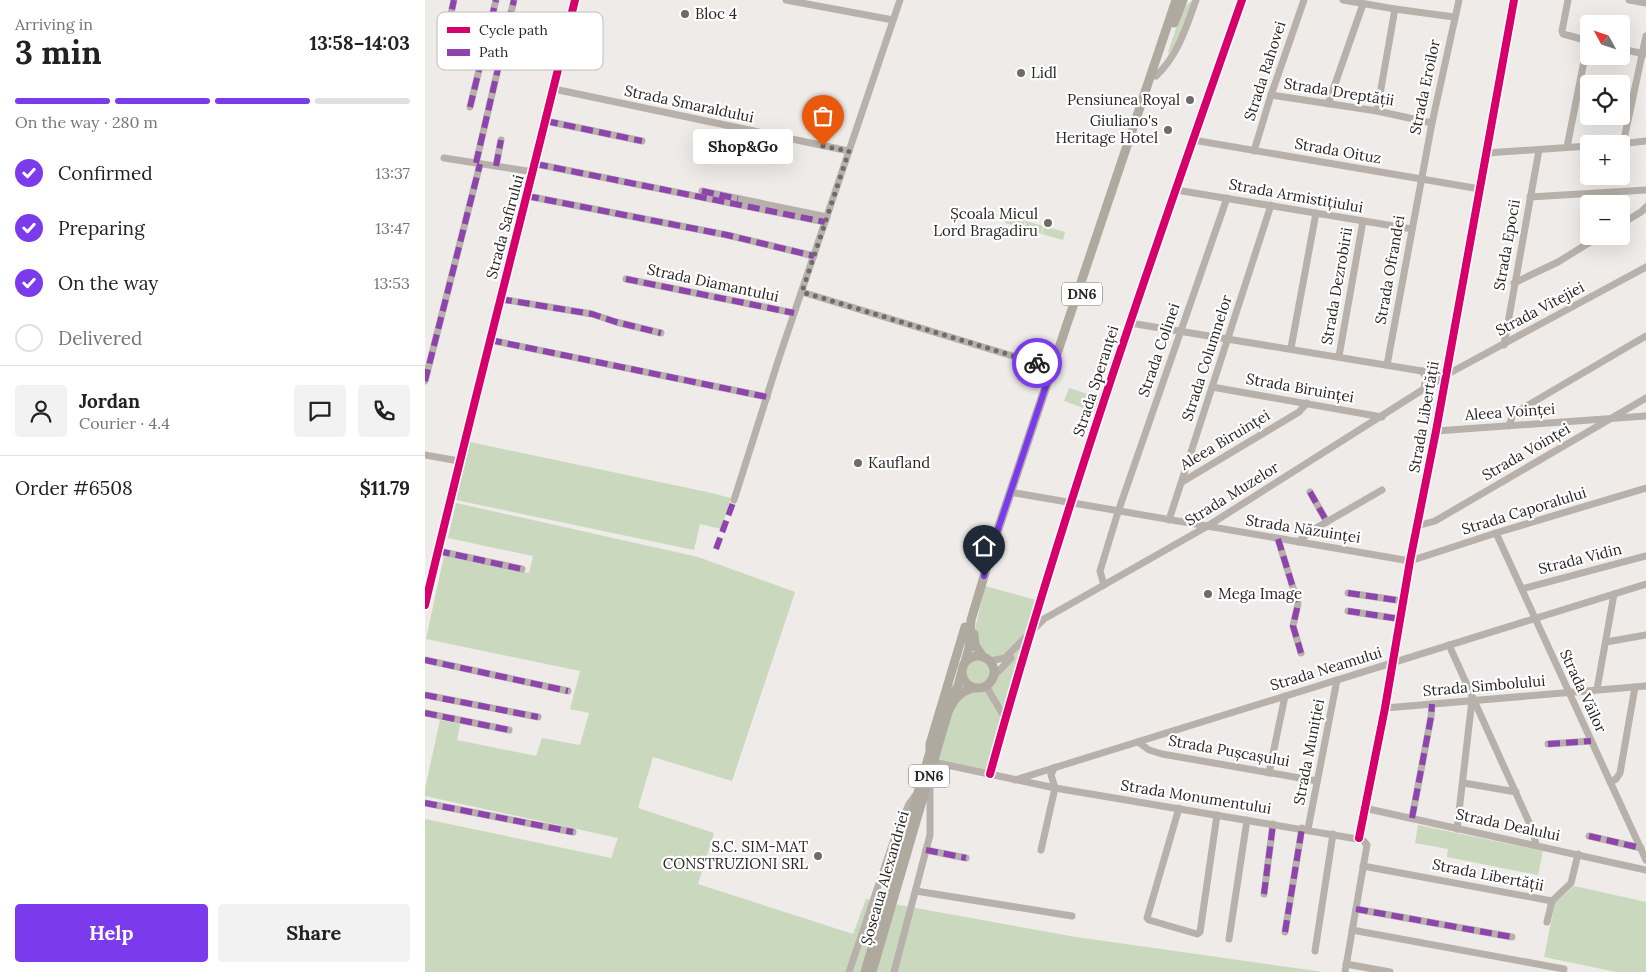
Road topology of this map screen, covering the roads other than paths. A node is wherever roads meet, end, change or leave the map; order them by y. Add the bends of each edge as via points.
1 (786, 0) edge
2 (900, 0) edge
3 (1176, 0) edge
4 (1183, 0) edge
5 (1196, 0) edge
6 (1241, 0) edge
7 (1304, 0) edge
8 (1343, 0) edge
9 (1459, 0) edge
10 (1513, 0) edge
11 (1568, 0) edge
12 (1629, 0) edge
13 (1646, 3) edge
14 (1363, 4) junction
15 (1395, 10) junction
16 (1454, 17) junction
17 (893, 20) junction
18 (1646, 36) edge
19 (1580, 39) edge
20 (1630, 50) edge
21 (1644, 54) edge
22 (1583, 65) edge
23 (479, 70) edge
24 (499, 70) edge
25 (558, 70) edge
26 (1156, 76) junction
27 (554, 89) junction
28 (1271, 95) junction
29 (1328, 104) junction
30 (470, 107) dead end
31 (1377, 112) junction
32 (546, 121) junction
33 (1432, 123) junction
34 (1623, 135) edge
35 (501, 140) dead end
36 (642, 140) dead end
37 (1193, 140) junction
38 (1646, 141) edge
39 (1630, 143) edge
40 (1580, 147) edge
41 (1567, 148) junction
42 (1539, 150) junction
43 (849, 151) junction
44 (1254, 151) junction
45 (1487, 153) junction
46 (444, 158) dead end
47 (478, 164) junction
48 (536, 164) junction
49 (496, 166) junction
50 (533, 172) junction
51 (1421, 179) junction
52 (1479, 189) junction
53 (1176, 190) junction
54 (1646, 190) edge
55 (702, 191) dead end
56 (527, 196) junction
57 (1227, 198) junction
58 (1530, 198) junction
59 (1271, 205) junction
60 (1646, 207) edge
61 (1316, 213) junction
62 (1630, 219) edge
63 (826, 220) junction
64 (1363, 221) junction
65 (1412, 229) junction
66 (1586, 245) edge
67 (814, 256) junction
68 (1646, 267) edge
69 (626, 279) dead end
70 (1514, 283) junction
71 (802, 292) junction
72 (500, 299) junction
73 (794, 314) junction
74 (1130, 323) junction
75 (1180, 331) junction
76 (661, 333) dead end
77 (1646, 336) edge
78 (1228, 339) junction
79 (490, 340) junction
80 (1503, 345) junction
81 (1291, 348) junction
82 (1339, 356) junction
83 (1387, 365) junction
84 (1052, 368) junction
85 (1422, 371) junction
86 (1446, 375) junction
87 (425, 382) edge
88 (1212, 387) junction
89 (1424, 389) junction
90 (767, 397) junction
91 (1646, 398) edge
92 (1307, 403) junction
93 (1382, 416) junction
94 (1646, 416) edge
95 (1610, 419) junction
96 (1509, 426) junction
97 (1436, 431) junction
98 (425, 456) edge
99 (459, 460) junction
100 (1182, 482) junction
101 (1646, 488) edge
102 (1382, 490) dead end
103 (1310, 492) dead end
104 (1015, 493) junction
105 (734, 500) dead end
106 (1070, 502) junction
107 (1118, 512) junction
108 (1169, 520) junction
109 (1327, 522) junction
110 (1417, 526) junction
111 (1206, 527) junction
112 (1497, 533) junction
113 (1278, 539) junction
114 (1298, 542) junction
115 (438, 551) junction
116 (989, 556) junction
117 (1646, 556) edge
118 (1410, 561) junction
119 (522, 569) dead end
120 (1646, 584) edge
121 (1104, 585) junction
122 (1522, 589) junction
123 (1348, 593) dead end
124 (1614, 594) junction
125 (1403, 601) junction
126 (425, 605) edge
127 (1349, 611) dead end
128 (1535, 618) junction
129 (1399, 619) junction
130 (1031, 632) junction
131 (1646, 635) edge
132 (1606, 642) junction
133 (1449, 645) junction
134 (1301, 653) dead end
135 (987, 659) junction
136 (425, 660) edge
137 (965, 662) junction
138 (1392, 662) junction
139 (961, 673) junction
140 (993, 677) junction
141 (1337, 680) junction
142 (986, 686) junction
143 (1646, 686) edge
144 (1635, 687) junction
145 (974, 688) junction
146 (1597, 689) junction
147 (568, 690) dead end
148 (1568, 692) junction
149 (425, 695) edge
150 (1285, 696) junction
151 (1472, 699) junction
152 (1432, 704) junction
153 (1385, 708) junction
154 (425, 713) edge
155 (538, 716) dead end
156 (1005, 718) junction
157 (509, 730) dead end
158 (1591, 741) junction
159 (1138, 742) junction
160 (1548, 744) dead end
161 (929, 752) junction
162 (932, 765) junction
163 (1054, 768) junction
164 (1269, 773) junction
165 (990, 774) junction
166 (1015, 780) junction
167 (1317, 781) junction
168 (1611, 782) junction
169 (1464, 783) junction
170 (1055, 788) junction
171 (917, 792) junction
172 (1516, 792) junction
173 (425, 803) edge
174 (1179, 808) junction
175 (1364, 808) junction
176 (1217, 814) junction
177 (1412, 818) junction
178 (1247, 820) junction
179 (1273, 824) junction
180 (1457, 828) junction
181 (1305, 829) junction
182 (573, 832) dead end
183 (1333, 834) junction
184 (1589, 836) dead end
185 (1359, 838) junction
186 (1536, 845) junction
187 (1641, 848) junction
188 (926, 850) junction
189 (1041, 850) dead end
190 (1578, 854) junction
191 (966, 858) dead end
192 (1646, 860) edge
193 (1363, 866) junction
194 (1646, 870) edge
195 (916, 891) junction
196 (1264, 894) dead end
197 (1552, 901) junction
198 (1356, 909) junction
199 (1073, 916) dead end
200 (1547, 922) dead end
201 (1352, 930) junction
202 (1285, 932) dead end
203 (1512, 937) dead end
204 (1229, 940) dead end
205 (1315, 951) dead end
206 (1346, 968) edge
207 (1564, 969) dead end
208 (849, 972) edge
209 (865, 972) edge
210 (872, 972) edge
211 (894, 972) edge
212 (1390, 972) edge

1 - 17 street
2 - 17 street, Strada Diamantului
3 - 84 main road, DN6
4 - 26 main road, DN6
5 - 26 street via 1184,36
6 - 37 street, Strada Speranței
7 - 28 street, Strada Rahovei
8 - 14 street
9 - 16 street, Strada Eroilor
10 - 45 street, Strada Libertății
11 - 19 street via 1563,34
12 - 13 street
14 - 15 street
14 - 29 street
15 - 16 street
15 - 31 street
16 - 33 street, Strada Eroilor
17 - 43 street, Strada Diamantului
18 - 21 street
20 - 21 street
21 - 34 street
22 - 41 street
23 - 30 street
24 - 47 street
25 - 27 street, Strada Safirului
26 - 104 main road, DN6
27 - 32 street, Strada Safirului
27 - 43 street, Strada Smaraldului
28 - 29 street, Strada Dreptății
28 - 44 street, Strada Rahovei
29 - 31 street, Strada Dreptății
31 - 33 street, Strada Dreptății
32 - 36 street
32 - 48 street, Strada Safirului
33 - 51 street, Strada Eroilor
35 - 49 street
37 - 44 street, Strada Oituz
37 - 53 street, Strada Speranței
38 - 39 street
40 - 41 street
41 - 42 street
42 - 45 street
42 - 58 street, Strada Epocii
43 - 63 street, Strada Diamantului
44 - 51 street, Strada Oituz
45 - 52 street, Strada Libertății
46 - 47 street
47 - 49 street
47 - 87 street
48 - 50 street, Strada Safirului
48 - 63 street
49 - 50 street
50 - 56 street, Strada Safirului
51 - 52 street, Strada Oituz
51 - 65 street, Strada Ofrandei
52 - 86 street, Strada Libertății
53 - 57 street, Strada Armistițiului
53 - 74 street, Strada Speranței
54 - 58 street
55 - 63 street
56 - 67 street, Strada Safirului
56 - 72 street, Strada Safirului
57 - 59 street, Strada Armistițiului
57 - 75 street, Strada Colinei
58 - 70 street, Strada Epocii
59 - 61 street, Strada Armistițiului
59 - 78 street, Strada Columnelor
60 - 62 street
61 - 64 street, Strada Armistițiului
61 - 81 street
63 - 67 street, Strada Diamantului
64 - 65 street, Strada Armistițiului
64 - 82 street, Strada Dezrobirii
65 - 83 street, Strada Ofrandei
66 - 70 street
67 - 71 street, Strada Diamantului
68 - 80 street, Strada Vitejiei
69 - 73 street, Strada Diamantului
70 - 80 street, Strada Epocii
71 - 73 street, Strada Diamantului
71 - 84 street
72 - 76 street, Strada Safirului via 592,314
72 - 79 street, Strada Safirului
73 - 90 street, Strada Diamantului
74 - 75 street
74 - 106 street, Strada Speranței
75 - 78 street
75 - 107 street, Strada Colinei
77 - 96 street via 1513,414
78 - 81 street
78 - 88 street, Strada Columnelor
79 - 90 street
79 - 99 street, Strada Safirului
80 - 86 street, Strada Vitejiei
81 - 82 street
82 - 83 street
83 - 85 street
84 - 116 main road, DN6
85 - 86 street
85 - 89 street via 1426,377
86 - 89 street, Strada Muzelor
86 - 97 street, Strada Libertății
88 - 92 street, Strada Biruinței
88 - 100 street, Strada Columnelor
89 - 93 street, Strada Muzelor
90 - 105 street, Strada Diamantului
91 - 95 street, Strada Voinței
92 - 93 street, Strada Biruinței
92 - 100 street, Aleea Biruinței via 1299,412
93 - 111 street, Strada Muzelor
94 - 95 street, Aleea Voinței
95 - 96 street, Aleea Voinței
95 - 110 street, Strada Voinței via 1435,521
96 - 97 street, Aleea Voinței
97 - 110 street, Strada Libertății
98 - 99 street
99 - 115 street, Strada Safirului
100 - 108 street, Strada Columnelor
101 - 112 street, Strada Caporalului
102 - 109 street
103 - 109 street
104 - 106 street, Strada Năzuinței
104 - 135 main road, DN6 via 993,558 973,639
106 - 107 street, Strada Năzuinței
106 - 130 street, Strada Speranței
107 - 108 street, Strada Năzuinței
107 - 121 street, Strada Colinei via 1099,571
108 - 111 street, Strada Năzuinței
109 - 114 street
110 - 118 street, Strada Libertății
111 - 113 street, Strada Năzuinței
111 - 121 street, Strada Muzelor
112 - 118 street, Strada Caporalului
112 - 122 street, Strada Văilor
113 - 114 street, Strada Năzuinței
113 - 134 street via 1298,604 1292,622
114 - 118 street, Strada Năzuinței
115 - 119 street
115 - 126 street, Strada Safirului
116 - 137 main road, DN6 via 970,625
116 - 161 main road, DN6
117 - 122 street, Strada Vidin
118 - 125 street, Strada Libertății
120 - 124 street, Strada Neamului
121 - 130 street, Strada Muzelor via 1044,619
122 - 128 street, Strada Văilor
123 - 125 street
124 - 128 street, Strada Neamului
124 - 132 street
125 - 129 street, Strada Libertății
127 - 129 street
128 - 133 street, Strada Neamului
128 - 148 street, Strada Văilor
129 - 138 street, Strada Libertății
130 - 135 street via 1005,658
130 - 140 street
130 - 156 street, Strada Speranței
131 - 132 street
132 - 146 street
133 - 138 street, Strada Neamului
133 - 151 street
135 - 137 main road via 973,656
135 - 140 main road, DN6 via 994,671
136 - 147 street
137 - 139 main road, DN6
138 - 141 street, Strada Neamului
138 - 153 street, Strada Libertății
139 - 145 main road via 965,683
139 - 161 main road, DN6
140 - 142 main road
141 - 150 street, Strada Neamului
141 - 167 street, Strada Muniției
142 - 145 main road, DN6
142 - 156 street
143 - 144 street, Strada Simbolului
144 - 146 street, Strada Simbolului
144 - 168 street via 1620,773
145 - 162 main road, Șoseaua Alexandriei / DN6 via 963,691 952,702
146 - 148 street, Strada Simbolului
148 - 151 street, Strada Simbolului
148 - 158 street, Strada Văilor
149 - 155 street
150 - 159 street, Strada Neamului
150 - 164 street
151 - 152 street, Strada Simbolului
151 - 169 street
151 - 172 street
152 - 153 street, Strada Simbolului
152 - 177 street
153 - 175 street, Strada Libertății
154 - 157 street
156 - 165 street, Strada Speranței
158 - 160 street
158 - 168 street, Strada Văilor
159 - 163 street, Strada Neamului
159 - 164 street, Strada Pușcașului via 1162,754
161 - 171 main road, DN6
162 - 165 street, Strada Monumentului
162 - 188 street via 930,830
162 - 210 main road, Șoseaua Alexandriei / DN6
163 - 166 street, Strada Neamului
163 - 170 street via 1051,775
164 - 167 street, Strada Pușcașului
165 - 166 street, Strada Monumentului
166 - 170 street, Strada Monumentului
167 - 181 street, Strada Muniției
168 - 187 street, Strada Văilor
169 - 172 street
169 - 180 street
170 - 174 street, Strada Monumentului
170 - 189 street
171 - 208 street via 895,836
171 - 209 main road, Șoseaua Alexandriei / DN6
172 - 186 street
173 - 182 street
174 - 176 street, Strada Monumentului
174 - 176 street via 1147,918 1197,934 1200,932
175 - 177 street, Strada Dealului
175 - 185 street, Strada Libertății
176 - 178 street, Strada Monumentului
177 - 180 street, Strada Dealului
178 - 179 street, Strada Monumentului
178 - 204 street
179 - 181 street, Strada Monumentului
179 - 196 street
180 - 186 street, Strada Dealului
181 - 183 street, Strada Monumentului
181 - 202 street, Strada Muniției
183 - 185 street, Strada Monumentului
183 - 205 street
184 - 187 street
185 - 193 street, Strada Monumentului via 1367,842
186 - 190 street, Strada Dealului
187 - 192 street, Strada Văilor
188 - 191 street
188 - 195 street
190 - 194 street, Strada Dealului
190 - 197 street, Strada Libertății via 1571,883
193 - 197 street, Strada Libertății
193 - 198 street
195 - 199 street
195 - 211 street
197 - 200 street
198 - 201 street
198 - 203 street
201 - 206 street
201 - 207 street
206 - 212 street

